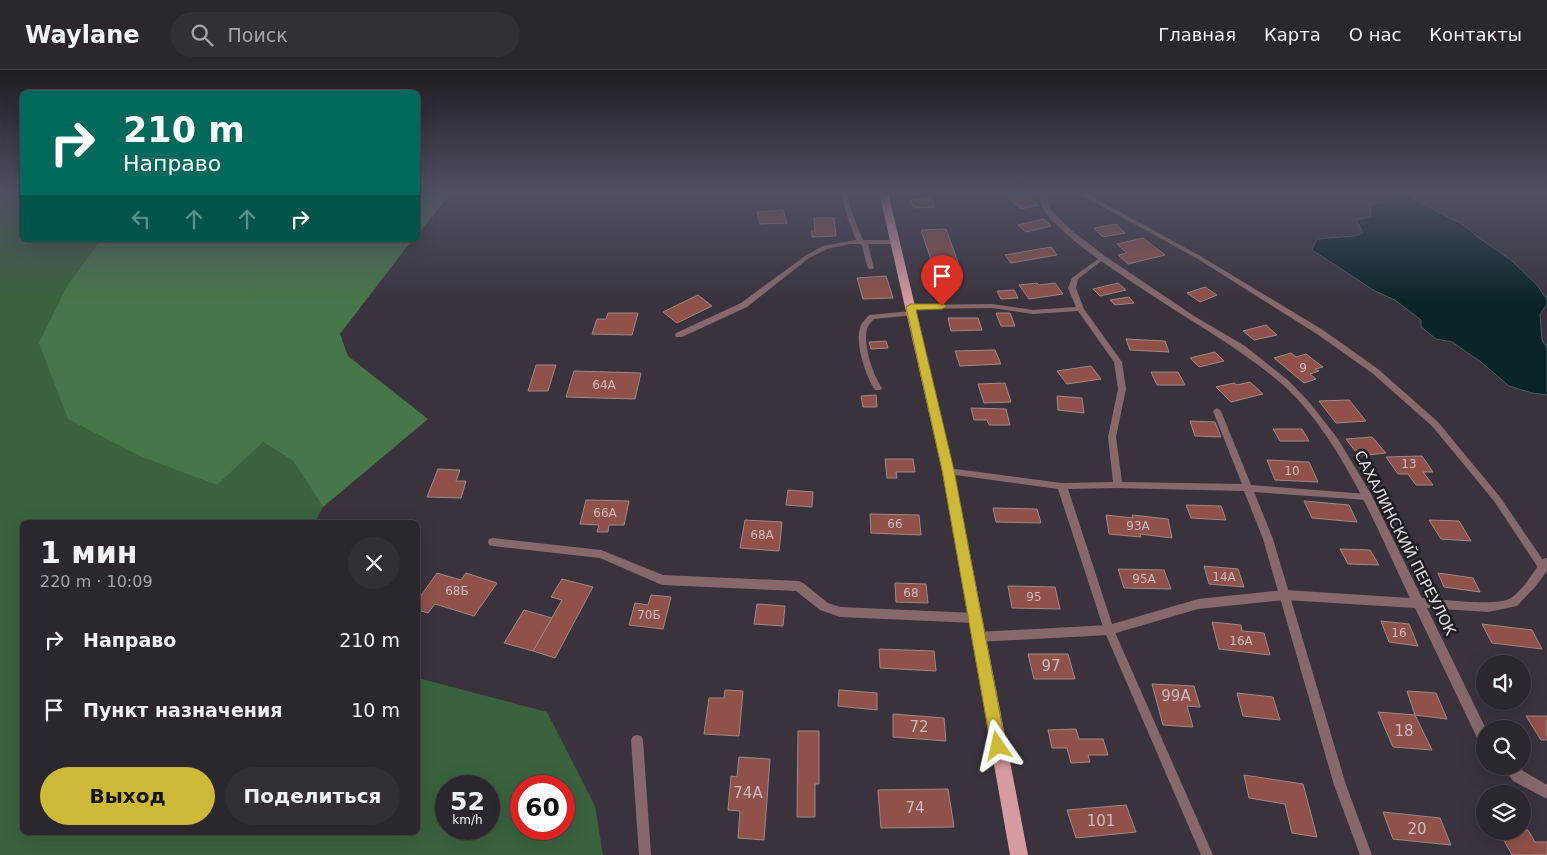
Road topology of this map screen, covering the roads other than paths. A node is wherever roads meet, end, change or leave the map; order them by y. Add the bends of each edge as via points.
1 (856, 229) edge
2 (892, 229) edge
3 (1065, 229) edge
4 (1147, 229) edge
5 (862, 242) junction
6 (895, 242) junction
7 (1102, 258) junction
8 (871, 268) dead end
9 (1080, 309) junction
10 (911, 310) junction
11 (679, 335) dead end
12 (878, 388) dead end
13 (1217, 411) dead end
14 (948, 470) junction
15 (1118, 485) junction
16 (1062, 486) junction
17 (1249, 488) junction
18 (1367, 497) junction
19 (493, 542) dead end
20 (1545, 564) edge
21 (1285, 595) junction
22 (1417, 602) junction
23 (974, 618) junction
24 (1109, 630) junction
25 (978, 637) junction
26 (1476, 722) edge
27 (637, 740) dead end
28 (1517, 775) edge
29 (1547, 792) edge
30 (645, 855) edge
31 (1019, 855) edge
32 (1207, 855) edge
33 (1366, 855) edge

1 - 5 lane
2 - 6 main road
3 - 7 street, САХАЛИНСКИЙ ПЕРЕУЛОК
4 - 20 lane via 1320,332 1374,371 1435,424
5 - 6 lane
5 - 8 lane
5 - 11 lane via 825,246 744,305
6 - 10 main road
7 - 9 lane via 1075,278 1072,288
7 - 18 street, САХАЛИНСКИЙ ПЕРЕУЛОК via 1242,348 1286,383 1335,441
9 - 10 lane via 1034,312 992,306
9 - 15 lane via 1118,362 1122,389 1112,437
10 - 12 lane via 872,317 866,322 863,330 865,351 873,382
10 - 14 main road
13 - 17 lane
14 - 16 lane
14 - 23 main road
15 - 16 lane
15 - 17 lane
16 - 24 lane
17 - 18 lane
17 - 21 lane
18 - 22 street, САХАЛИНСКИЙ ПЕРЕУЛОК
19 - 23 street via 601,554 662,580 800,586 824,607 840,612
20 - 22 street via 1513,603 1488,607
21 - 22 street
21 - 24 street via 1198,604
21 - 33 lane via 1340,785
22 - 26 street, САХАЛИНСКИЙ ПЕРЕУЛОК
23 - 25 main road
24 - 25 street
24 - 32 lane
25 - 31 main road
27 - 30 lane
28 - 29 street

